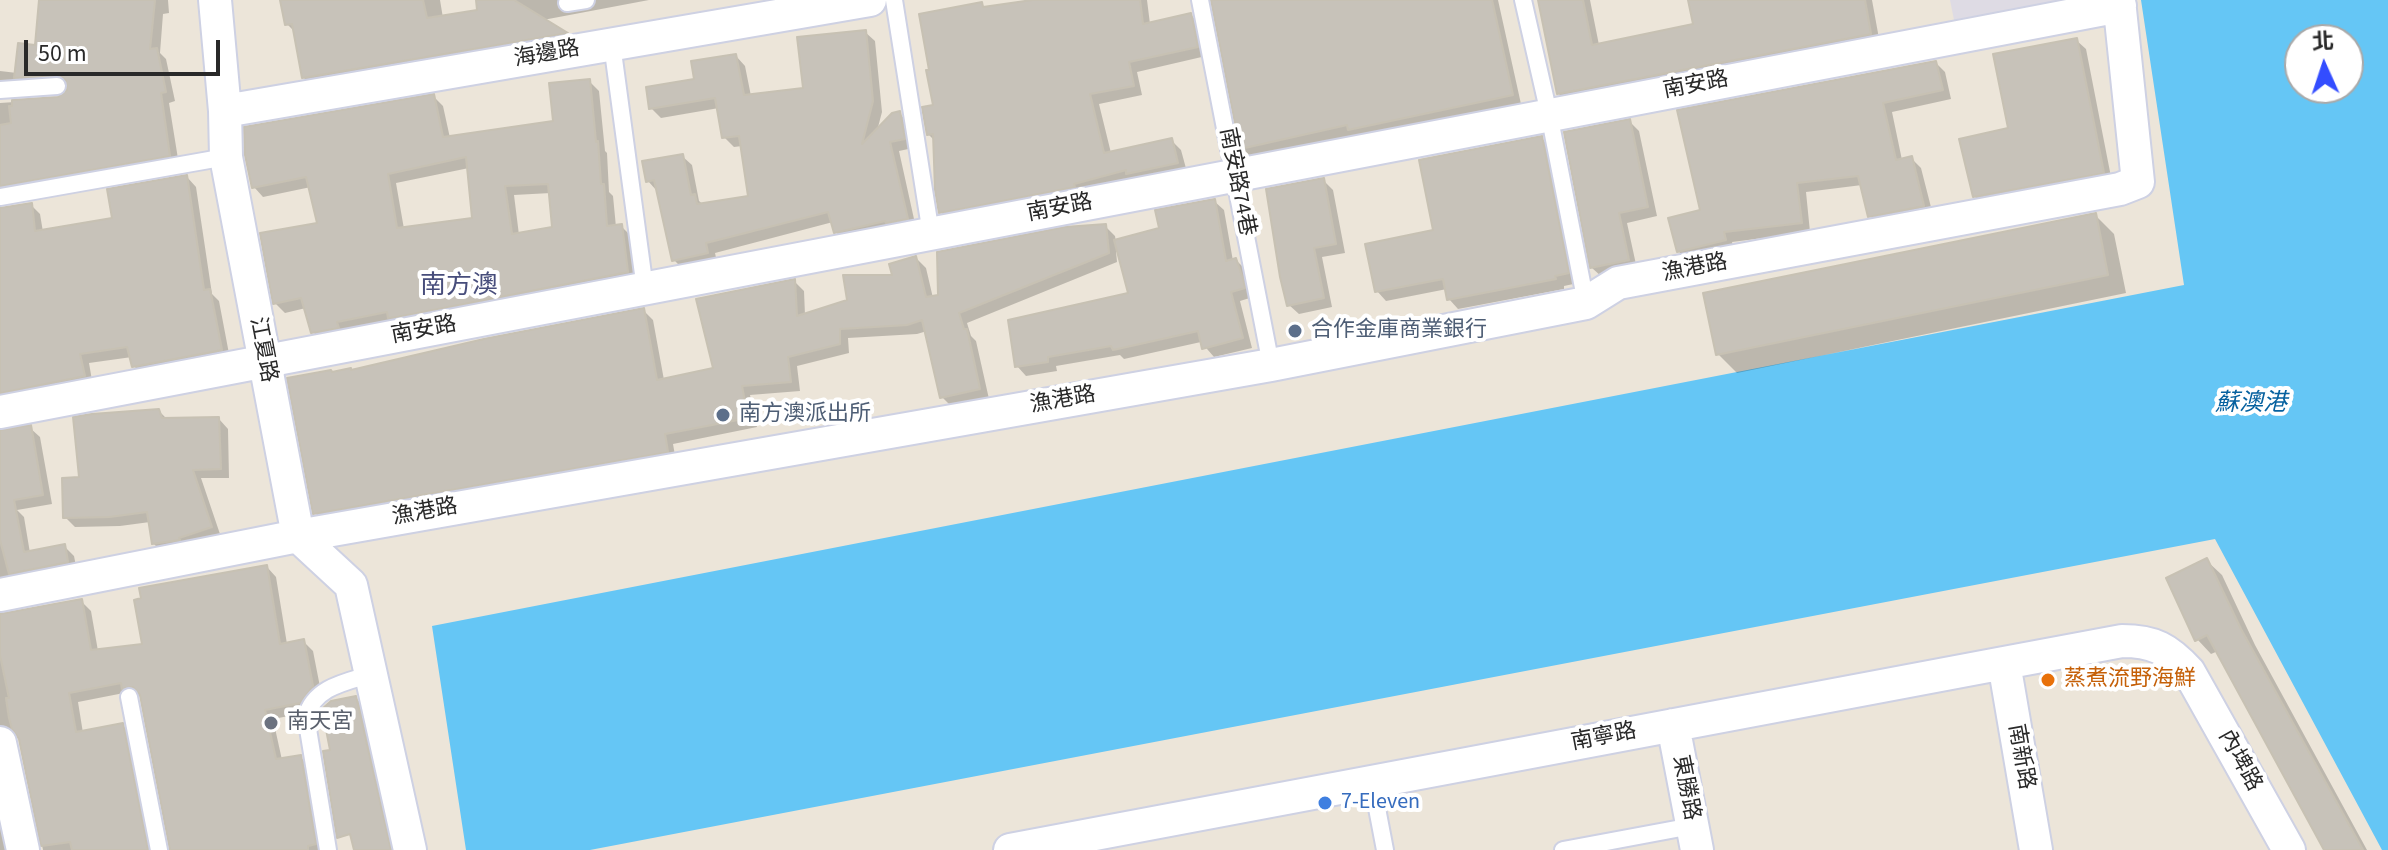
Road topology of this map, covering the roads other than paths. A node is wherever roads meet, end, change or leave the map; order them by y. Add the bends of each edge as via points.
1 (215, 0) edge
2 (586, 0) edge
3 (870, 0) edge
4 (894, 0) edge
5 (1200, 0) edge
6 (1523, 0) edge
7 (567, 3) dead end
8 (2120, 3) edge
9 (612, 44) junction
10 (57, 86) dead end
11 (0, 90) edge
12 (225, 111) junction
13 (1549, 114) junction
14 (226, 157) junction
15 (1234, 176) junction
16 (0, 197) edge
17 (931, 234) junction
18 (645, 289) junction
19 (1586, 303) junction
20 (264, 361) junction
21 (1271, 365) junction
22 (0, 412) edge
23 (298, 536) junction
24 (0, 595) edge
25 (2004, 663) junction
26 (2189, 672) joint
27 (372, 674) junction
28 (129, 697) dead end
29 (1673, 725) junction
30 (0, 743) edge
31 (1372, 782) junction
32 (1695, 838) edge
33 (1071, 844) edge
34 (23, 850) edge
35 (159, 850) edge
36 (328, 850) edge
37 (410, 850) edge
38 (1010, 850) edge
39 (1385, 850) edge
40 (1563, 850) edge
41 (2036, 850) edge
42 (2289, 850) edge

1 - 12 street, 江夏路
2 - 7 lane
3 - 9 street, 海邊路
4 - 17 lane
5 - 15 lane, 南安路74巷
6 - 13 lane
8 - 13 street, 南安路
8 - 19 street, 漁港路 via 2138,182 1618,283
9 - 12 street, 海邊路
9 - 18 lane
10 - 11 lane
12 - 14 street, 江夏路
13 - 15 street, 南安路
13 - 19 lane
14 - 16 lane
14 - 20 street, 江夏路
15 - 17 street, 南安路
15 - 21 lane, 南安路74巷
17 - 18 street, 南安路
18 - 20 street, 南安路
19 - 21 street, 漁港路
20 - 22 street, 南安路
20 - 23 street, 江夏路
21 - 23 street, 漁港路
23 - 24 street, 漁港路
23 - 27 street via 351,585
25 - 26 street, 南寧路 via 2140,641 2174,656
25 - 29 street, 南寧路
25 - 41 street, 南新路
26 - 42 street, 內埤路
27 - 36 lane via 330,686 309,704 306,717
27 - 37 street
28 - 35 lane
29 - 31 street, 南寧路
29 - 32 street, 東勝路
30 - 34 street
31 - 33 street, 南寧路
31 - 39 lane
32 - 40 lane
33 - 38 street, 南寧路

